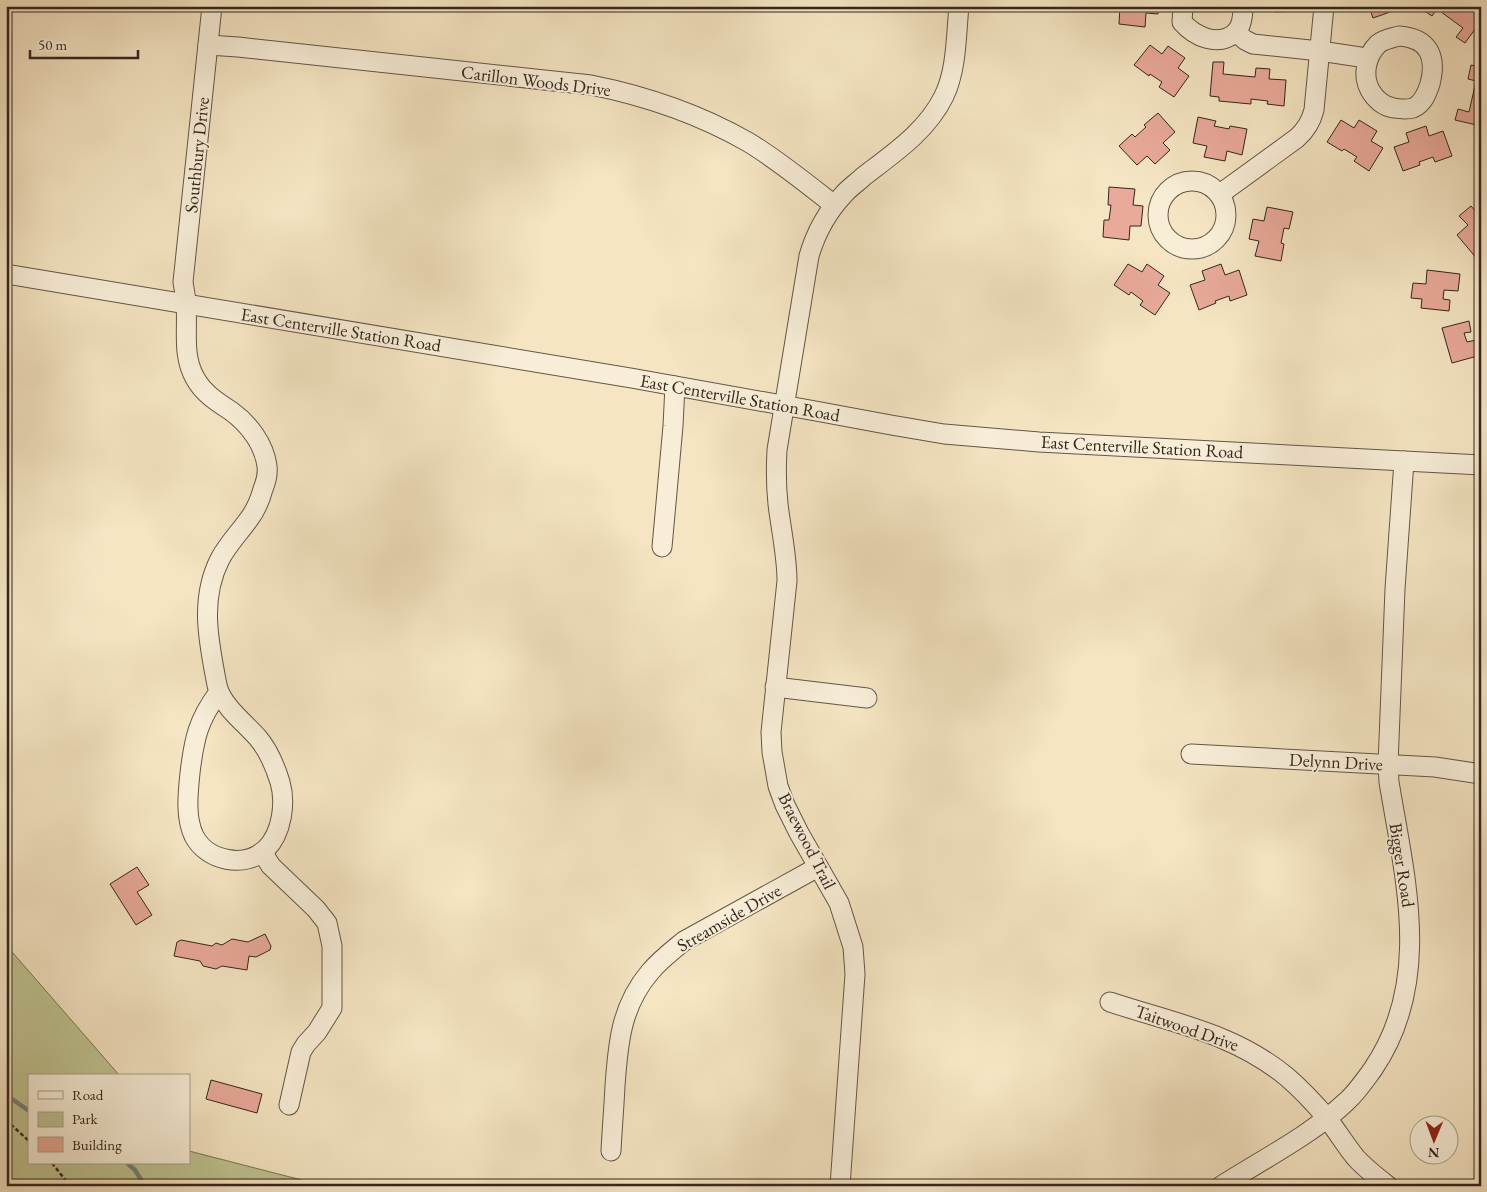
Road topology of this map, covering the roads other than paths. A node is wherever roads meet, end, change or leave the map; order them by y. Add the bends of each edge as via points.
1 (212, 6) edge
2 (959, 6) edge
3 (1183, 6) edge
4 (1243, 6) edge
5 (1324, 6) edge
6 (1236, 32) junction
7 (208, 45) junction
8 (1320, 51) junction
9 (1368, 59) dead end
10 (1220, 194) dead end
11 (834, 205) junction
12 (6, 274) edge
13 (186, 304) junction
14 (675, 386) junction
15 (784, 405) junction
16 (1404, 461) junction
17 (1481, 465) edge
18 (662, 547) dead end
19 (775, 687) junction
20 (219, 692) junction
21 (867, 698) dead end
22 (1191, 754) dead end
23 (1388, 765) junction
24 (1481, 774) edge
25 (262, 852) junction
26 (818, 867) junction
27 (1110, 1002) dead end
28 (289, 1106) dead end
29 (1327, 1118) junction
30 (610, 1151) dead end
31 (840, 1186) edge
32 (1221, 1186) edge
33 (1388, 1186) edge

1 - 7 street, Southbury Drive
2 - 11 street, Braewood Trail via 951,75 934,113 915,135
3 - 6 street via 1182,22 1197,36 1217,39
4 - 6 street
5 - 8 street
6 - 8 street via 1252,44
7 - 11 street, Carillon Woods Drive via 581,84 627,93 695,116 748,142
7 - 13 street, Southbury Drive via 183,282
8 - 9 street
8 - 10 street via 1314,110 1305,131
11 - 15 street, Braewood Trail via 820,225 809,256
12 - 13 street, East Centerville Station Road
13 - 14 street, East Centerville Station Road
13 - 20 street, Southbury Drive via 186,353 195,380 252,431 263,449 267,467 266,482 258,504 220,560 212,579 206,616
14 - 15 street, East Centerville Station Road
14 - 18 street
15 - 16 street, East Centerville Station Road via 944,434
15 - 19 street, Braewood Trail via 776,473 787,581
16 - 17 street, East Centerville Station Road
16 - 23 street, Bigger Road
19 - 21 street
19 - 26 street, Braewood Trail via 771,732 778,786
20 - 25 street via 234,714 265,747 281,784 278,831
20 - 25 street via 200,722 193,750 189,817 199,844 219,858 243,859
22 - 23 street, Delynn Drive
23 - 24 street, Delynn Drive
23 - 29 street, Bigger Road via 1410,921 1407,981 1400,1014 1382,1055 1363,1084
25 - 28 street via 271,866 327,923 332,946 332,1008 301,1052
26 - 30 street, Streamside Drive via 684,942 650,971 630,1004 621,1032
26 - 31 street, Braewood Trail via 839,903 848,928 855,974
27 - 29 street, Taitwood Drive via 1194,1027 1251,1051 1288,1077
29 - 32 street, Bigger Road
29 - 33 street, Taitwood Drive via 1356,1158

